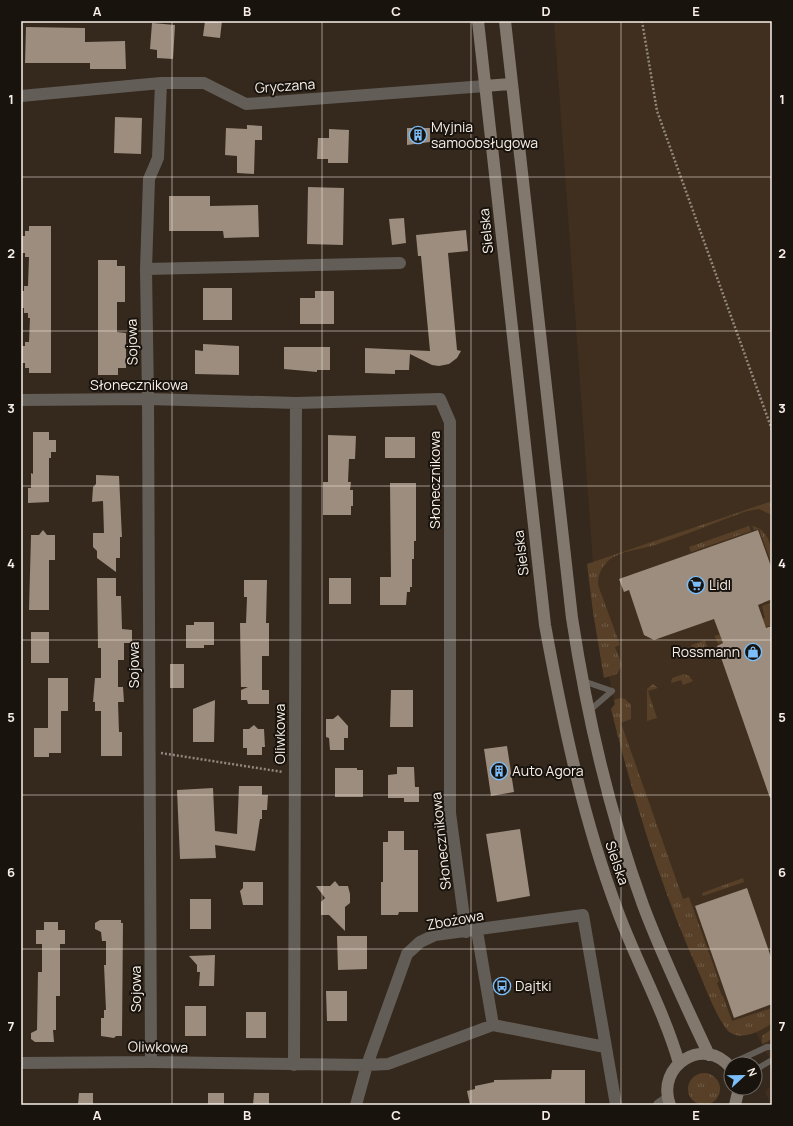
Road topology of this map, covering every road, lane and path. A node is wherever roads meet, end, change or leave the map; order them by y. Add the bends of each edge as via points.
1 (478, 21) edge
2 (505, 21) edge
3 (642, 21) edge
4 (160, 83) junction
5 (511, 84) junction
6 (485, 86) junction
7 (21, 96) edge
8 (400, 263) dead end
9 (146, 269) junction
10 (148, 399) junction
11 (21, 400) edge
12 (296, 403) junction
13 (772, 430) edge
14 (581, 681) junction
15 (587, 712) junction
16 (150, 751) junction
17 (295, 774) junction
18 (472, 931) junction
19 (493, 1026) junction
20 (605, 1047) junction
21 (772, 1047) edge
22 (709, 1055) junction
23 (749, 1056) edge
24 (723, 1060) edge
25 (772, 1060) edge
26 (151, 1062) junction
27 (21, 1063) edge
28 (679, 1064) junction
29 (294, 1065) junction
30 (367, 1065) junction
31 (763, 1065) edge
32 (665, 1103) edge
33 (356, 1105) edge
34 (616, 1105) edge

1 - 6 main road, Sielska
2 - 5 main road, Sielska
3 - 13 path via 657,110
4 - 6 street, Gryczana via 204,83 246,104
4 - 7 street, Gryczana
4 - 9 street, Sojowa via 158,158 149,179
5 - 6 main road
5 - 14 main road, Sielska
6 - 28 main road, Sielska via 545,625 560,712 592,837 618,912 670,1033
8 - 9 street
9 - 10 street, Sojowa
10 - 11 street, Słonecznikowa
10 - 12 street, Słonecznikowa
10 - 16 street, Sojowa
12 - 17 street, Oliwkowa
12 - 18 street, Słonecznikowa via 440,399 450,422 450,813
14 - 15 main road, Sielska
14 - 15 lane via 612,691
15 - 22 main road, Sielska via 613,810 643,906
16 - 17 path
16 - 26 street, Sojowa
17 - 29 street, Oliwkowa
18 - 19 street, Słonecznikowa
18 - 20 street, Zbożowa via 583,915
18 - 30 street, Zbożowa via 435,935 420,942 407,954
19 - 20 street
19 - 30 street via 388,1064
20 - 34 street
21 - 23 lane
22 - 24 main road
22 - 28 main road via 698,1054 688,1057
25 - 31 lane
26 - 27 street, Oliwkowa
26 - 29 street, Oliwkowa
28 - 32 main road via 668,1080
29 - 30 street, Oliwkowa
30 - 33 street, Zbożowa

